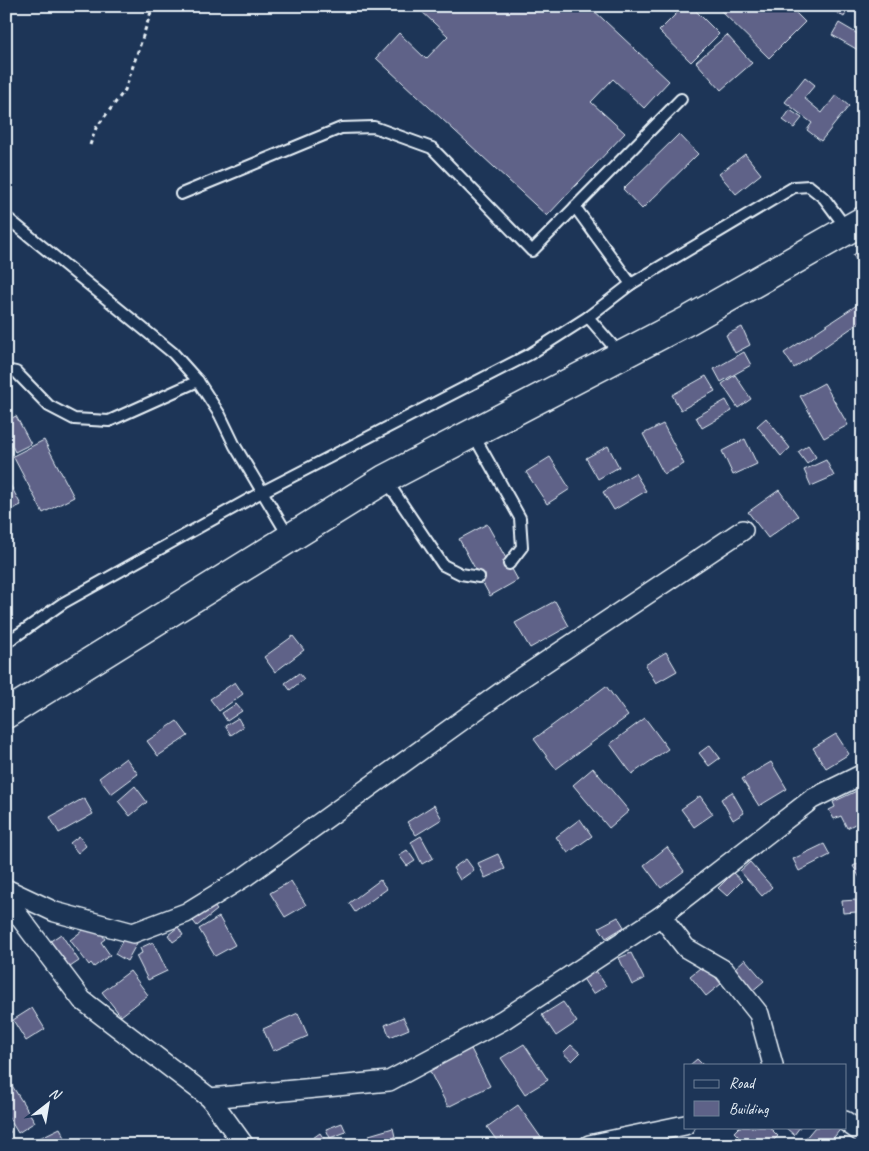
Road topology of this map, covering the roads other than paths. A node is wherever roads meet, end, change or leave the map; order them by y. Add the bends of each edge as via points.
1 (680, 99) dead end
2 (181, 194) dead end
3 (575, 207) junction
4 (6, 217) edge
5 (855, 225) edge
6 (631, 284) junction
7 (588, 317) junction
8 (621, 356) junction
9 (6, 370) edge
10 (198, 381) junction
11 (473, 433) junction
12 (385, 479) junction
13 (262, 492) junction
14 (744, 530) dead end
15 (290, 538) junction
16 (509, 564) dead end
17 (479, 576) dead end
18 (6, 643) edge
19 (6, 714) edge
20 (863, 774) edge
21 (6, 889) edge
22 (6, 898) edge
23 (661, 916) junction
24 (773, 1064) edge
25 (210, 1098) junction
26 (846, 1122) edge
27 (684, 1126) edge
28 (863, 1134) edge
29 (640, 1140) edge
30 (244, 1145) edge
31 (588, 1145) edge

1 - 3 lane
2 - 3 lane via 341,128 374,127 432,148 532,251
3 - 6 lane
4 - 10 lane via 173,353
5 - 6 lane via 809,186 794,187
5 - 8 main road
6 - 7 lane
7 - 8 lane
7 - 13 lane via 530,354
8 - 11 main road
9 - 10 lane via 16,372 50,406 74,419 109,421
10 - 13 lane
11 - 12 main road
11 - 16 lane via 520,518 522,546
12 - 15 main road
12 - 17 lane via 443,565 461,574
13 - 15 lane
13 - 18 lane via 63,603
14 - 21 street via 514,683 246,876 186,914 133,933 55,912
15 - 19 main road
20 - 23 street via 812,799
22 - 25 street via 82,1000
23 - 24 street via 686,948 724,970 759,1014
23 - 25 street via 503,1020 389,1081
25 - 30 street
26 - 28 street
27 - 29 street
29 - 31 street via 597,1141

